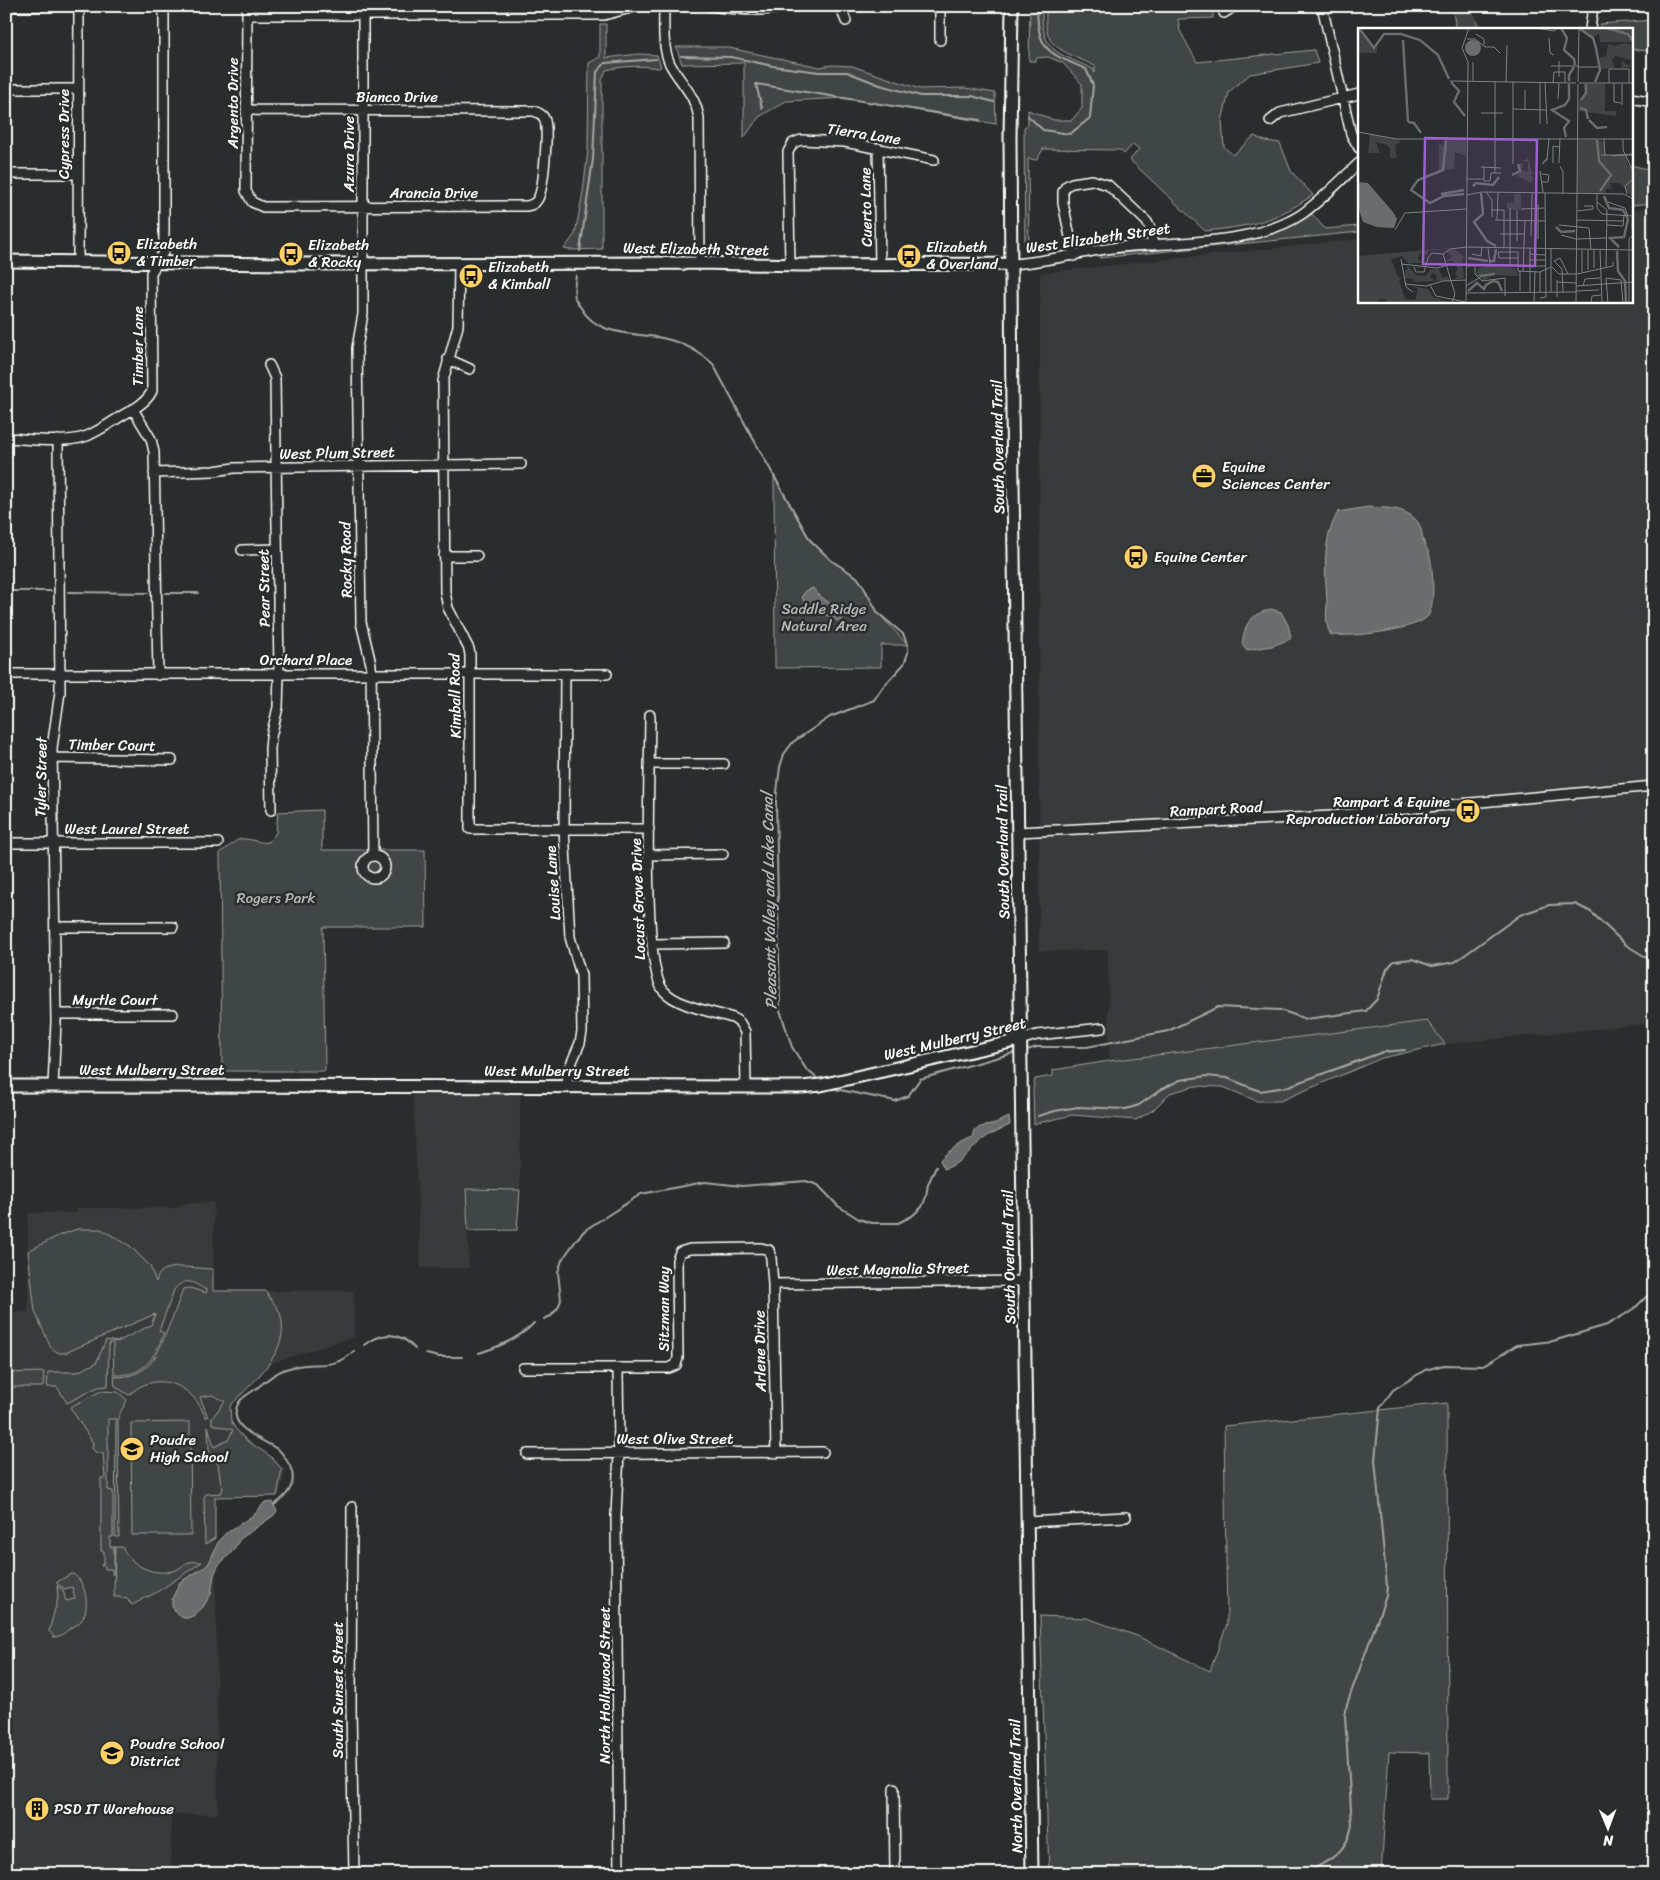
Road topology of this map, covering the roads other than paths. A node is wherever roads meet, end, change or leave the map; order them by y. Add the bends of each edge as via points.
1 (6, 6) edge
2 (43, 6) edge
3 (79, 6) edge
4 (164, 6) edge
5 (638, 6) edge
6 (664, 6) edge
7 (709, 6) edge
8 (791, 6) edge
9 (840, 6) edge
10 (940, 6) edge
11 (1012, 6) edge
12 (1235, 6) edge
13 (1322, 6) edge
14 (1593, 6) edge
15 (247, 11) edge
16 (1224, 13) dead end
17 (362, 14) junction
18 (846, 21) dead end
19 (1590, 28) edge
20 (940, 40) dead end
21 (6, 89) edge
22 (78, 89) junction
23 (1358, 94) edge
24 (1342, 98) junction
25 (1632, 98) edge
26 (1654, 102) edge
27 (246, 110) junction
28 (363, 112) junction
29 (544, 118) joint
30 (1270, 121) dead end
31 (1358, 146) edge
32 (878, 148) junction
33 (934, 160) dead end
34 (1358, 164) edge
35 (6, 174) edge
36 (78, 174) junction
37 (249, 199) joint
38 (363, 206) junction
39 (1153, 245) junction
40 (1074, 256) junction
41 (6, 261) edge
42 (78, 261) junction
43 (158, 262) junction
44 (700, 263) junction
45 (362, 264) junction
46 (459, 264) junction
47 (1011, 264) junction
48 (790, 265) junction
49 (880, 265) junction
50 (448, 359) junction
51 (269, 365) dead end
52 (470, 369) dead end
53 (133, 409) junction
54 (6, 438) edge
55 (58, 440) junction
56 (443, 464) junction
57 (521, 464) dead end
58 (359, 467) junction
59 (276, 468) junction
60 (154, 473) junction
61 (277, 549) junction
62 (242, 550) dead end
63 (444, 556) junction
64 (477, 556) dead end
65 (6, 674) edge
66 (60, 674) junction
67 (279, 674) junction
68 (371, 674) junction
69 (470, 674) junction
70 (565, 674) junction
71 (607, 674) dead end
72 (158, 675) junction
73 (650, 715) dead end
74 (52, 758) junction
75 (172, 760) dead end
76 (650, 764) junction
77 (724, 764) dead end
78 (1654, 786) edge
79 (271, 810) dead end
80 (564, 829) junction
81 (649, 829) junction
82 (1018, 832) junction
83 (54, 843) junction
84 (218, 843) dead end
85 (6, 844) edge
86 (723, 854) dead end
87 (649, 855) junction
88 (373, 856) dead end
89 (55, 927) junction
90 (173, 927) dead end
91 (724, 943) dead end
92 (652, 944) junction
93 (56, 1014) junction
94 (173, 1014) dead end
95 (1102, 1028) dead end
96 (1021, 1048) junction
97 (6, 1086) edge
98 (53, 1086) junction
99 (567, 1086) junction
100 (746, 1087) junction
101 (680, 1252) joint
102 (1024, 1282) junction
103 (773, 1284) junction
104 (524, 1368) dead end
105 (618, 1368) junction
106 (776, 1452) junction
107 (823, 1452) dead end
108 (619, 1453) junction
109 (527, 1454) dead end
110 (352, 1506) dead end
111 (1126, 1517) dead end
112 (1027, 1522) junction
113 (1030, 1698) joint
114 (894, 1788) dead end
115 (354, 1874) edge
116 (619, 1874) edge
117 (895, 1874) edge
118 (1032, 1874) edge

1 - 2 street
3 - 22 street, Cypress Drive
4 - 43 street, Timber Lane via 164,251
5 - 17 street via 604,15
6 - 44 street via 664,40 668,58 694,100 699,118
7 - 8 street via 770,10
9 - 18 street
10 - 20 street
11 - 47 main road, South Overland Trail
12 - 16 street
13 - 24 street
14 - 19 street
15 - 17 street
15 - 27 street, Argento Drive
17 - 28 street, Azura Drive
21 - 22 street
22 - 36 street, Cypress Drive
23 - 24 street
24 - 30 street via 1280,113
24 - 31 street via 1350,134
25 - 26 street
27 - 28 street, Bianco Drive
27 - 37 street, Argento Drive via 246,191
28 - 29 street, Bianco Drive via 534,111
28 - 38 street, Azura Drive
29 - 38 street, Arancia Drive via 544,172 539,198 532,205
32 - 33 street, Tierra Lane
32 - 48 street, Tierra Lane via 845,142 801,140 793,143 790,148
32 - 49 street, Cuerto Lane
34 - 39 street, West Elizabeth Street via 1320,200 1301,215 1282,224 1239,237
35 - 36 street
36 - 42 street, Cypress Drive
37 - 38 street, Arancia Drive via 263,207
38 - 45 street, Azura Drive
39 - 40 street, West Elizabeth Street
39 - 40 street via 1147,222 1108,185 1092,180 1072,183 1063,192
40 - 47 street, West Elizabeth Street
41 - 42 main road, West Elizabeth Street
42 - 43 main road, West Elizabeth Street
43 - 45 main road, West Elizabeth Street
43 - 53 street, Timber Lane via 152,273 152,390 150,396
44 - 46 main road, West Elizabeth Street
44 - 48 main road, West Elizabeth Street
45 - 46 main road, West Elizabeth Street
45 - 58 street, Rocky Road via 363,314 357,348
46 - 50 street, Kimball Road via 460,316
47 - 49 main road, West Elizabeth Street
47 - 82 main road, South Overland Trail
48 - 49 main road, West Elizabeth Street
50 - 52 street
50 - 56 street, Kimball Road via 443,381
51 - 59 street, Pear Street via 275,378
53 - 55 street via 88,436
53 - 60 street via 151,439
54 - 55 street
55 - 66 street, Tyler Street
56 - 57 street, West Plum Street
56 - 58 street, West Plum Street
56 - 63 street, Kimball Road
58 - 59 street, West Plum Street
58 - 68 street, Rocky Road via 361,622
59 - 60 street, West Plum Street
59 - 61 street, Pear Street
60 - 72 street
61 - 62 street
61 - 67 street, Pear Street
63 - 64 street
63 - 69 street, Kimball Road via 446,600 469,649
65 - 66 street, Orchard Place
66 - 72 street, Orchard Place
66 - 74 street, Tyler Street
67 - 68 street, Orchard Place
67 - 72 street, Orchard Place
67 - 79 street, Pear Street via 278,707 270,750
68 - 69 street, Orchard Place
68 - 88 street, Rocky Road
69 - 70 street, Orchard Place
69 - 80 street, Kimball Road via 470,828
70 - 71 street, Orchard Place
70 - 80 street, Louise Lane
73 - 76 street, Locust Grove Drive
74 - 75 street, Timber Court
74 - 83 street, Tyler Street
76 - 77 street
76 - 81 street, Locust Grove Drive
78 - 82 street, Rampart Road via 1331,816
80 - 81 street, Kimball Road
80 - 99 street, Louise Lane via 570,937 582,982 582,1038 568,1071
81 - 87 street, Locust Grove Drive
82 - 96 main road, South Overland Trail
83 - 84 street, West Laurel Street
83 - 85 street, West Laurel Street
83 - 89 street, Tyler Street
86 - 87 street
87 - 92 street, Locust Grove Drive
89 - 90 street
89 - 93 street, Tyler Street
91 - 92 street
92 - 100 street, Locust Grove Drive via 656,974 666,994 732,1018 742,1026
93 - 94 street, Myrtle Court
93 - 98 street, Tyler Street
95 - 96 street, West Mulberry Street via 1037,1036
96 - 100 main road, West Mulberry Street via 826,1084
96 - 102 main road, South Overland Trail
97 - 98 main road, West Mulberry Street
98 - 99 main road, West Mulberry Street
99 - 100 main road, West Mulberry Street
101 - 103 street, Arlene Drive via 690,1249 769,1250
101 - 105 street, Sitzman Way via 677,1260 676,1365 669,1368
102 - 103 street, West Magnolia Street
102 - 112 main road, South Overland Trail
103 - 106 street, Arlene Drive
104 - 105 street
105 - 108 street, North Hollywood Street
106 - 107 street, West Olive Street
106 - 108 street, West Olive Street
108 - 109 street, West Olive Street
108 - 116 street, North Hollywood Street via 616,1515
110 - 115 street, South Sunset Street
111 - 112 street
112 - 113 main road, South Overland Trail
113 - 118 main road, North Overland Trail
114 - 117 street

